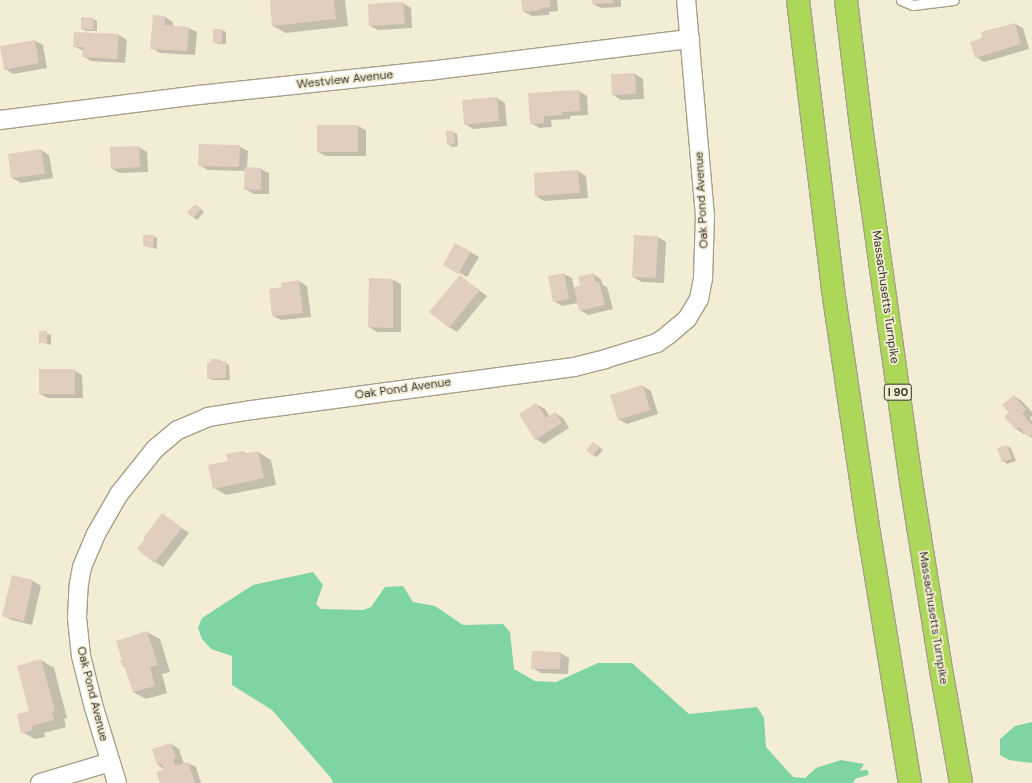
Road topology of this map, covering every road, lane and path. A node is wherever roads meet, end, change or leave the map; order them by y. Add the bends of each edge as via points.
1 (686, 0) edge
2 (798, 0) edge
3 (846, 0) edge
4 (901, 0) edge
5 (954, 0) edge
6 (690, 39) junction
7 (0, 120) edge
8 (110, 762) junction
9 (40, 783) edge
10 (117, 783) edge
11 (910, 783) edge
12 (961, 783) edge

1 - 6 street, Oak Pond Avenue
2 - 11 highway via 834,298 868,533
3 - 12 highway, Massachusetts Turnpike / I 90 via 911,482
4 - 5 lane via 913,5
6 - 7 street, Westview Avenue
6 - 8 street, Oak Pond Avenue via 706,216 704,279 699,299 687,319 657,342 574,367 208,417 178,430 155,449 119,494 96,534 82,567 77,617 80,648
8 - 9 street
8 - 10 street, Oak Pond Avenue

